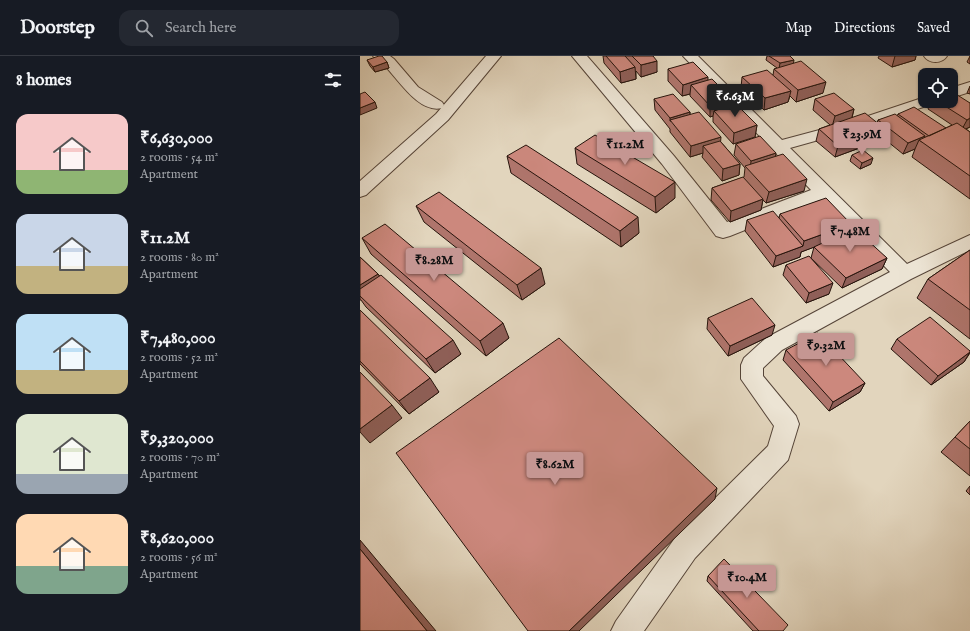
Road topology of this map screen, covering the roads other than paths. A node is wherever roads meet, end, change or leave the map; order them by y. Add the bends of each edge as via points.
1 (380, 56) edge
2 (478, 56) edge
3 (494, 56) edge
4 (690, 56) edge
5 (931, 56) edge
6 (940, 56) edge
7 (586, 57) edge
8 (970, 87) edge
9 (958, 91) edge
10 (918, 104) edge
11 (436, 105) junction
12 (778, 146) junction
13 (360, 176) edge
14 (360, 191) edge
15 (823, 192) junction
16 (970, 242) edge
17 (904, 274) junction
18 (626, 631) edge

1 - 11 street via 389,62 413,90
2 - 11 street
3 - 14 street via 442,116
4 - 12 street
5 - 6 street
7 - 15 street via 723,231
8 - 9 street
10 - 12 street via 859,124
11 - 13 street
12 - 15 street
15 - 17 street
16 - 17 street
17 - 18 street via 774,344 752,365 752,379 787,424 779,452 685,548

